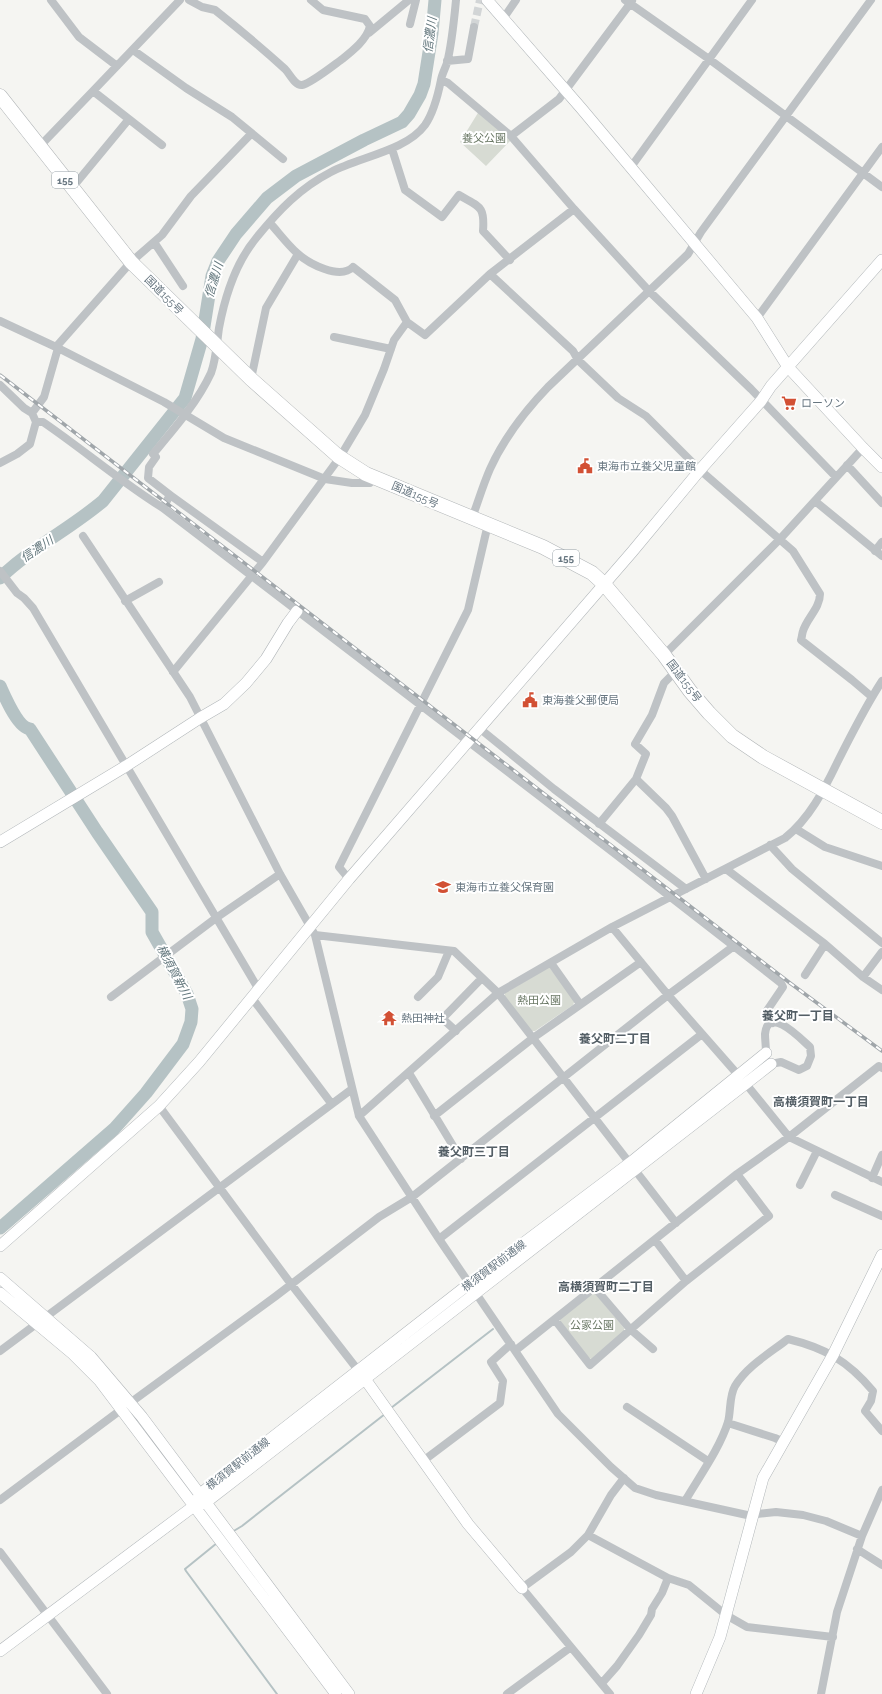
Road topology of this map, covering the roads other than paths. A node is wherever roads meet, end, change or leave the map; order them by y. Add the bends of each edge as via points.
1 (53, 0) edge
2 (180, 0) edge
3 (189, 0) edge
4 (311, 0) edge
5 (409, 0) edge
6 (416, 0) edge
7 (456, 0) edge
8 (487, 0) edge
9 (516, 0) edge
10 (752, 0) edge
11 (871, 0) edge
12 (629, 1) edge
13 (503, 19) junction
14 (410, 24) dead end
15 (474, 27) tunnel mouth
16 (369, 33) junction
17 (133, 50) junction
18 (709, 59) junction
19 (447, 61) junction
20 (117, 66) junction
21 (441, 80) junction
22 (566, 90) junction
23 (93, 91) junction
24 (0, 96) edge
25 (5, 109) edge
26 (785, 116) junction
27 (129, 119) junction
28 (251, 134) junction
29 (511, 136) junction
30 (162, 145) dead end
31 (39, 147) junction
32 (882, 147) edge
33 (392, 149) junction
34 (283, 159) dead end
35 (631, 167) junction
36 (863, 173) junction
37 (882, 187) edge
38 (72, 188) junction
39 (574, 209) junction
40 (270, 222) junction
41 (154, 242) junction
42 (695, 243) junction
43 (298, 254) junction
44 (510, 260) junction
45 (882, 260) edge
46 (131, 262) junction
47 (490, 274) junction
48 (183, 286) dead end
49 (649, 291) junction
50 (757, 318) junction
51 (0, 321) edge
52 (407, 322) junction
53 (334, 337) dead end
54 (216, 344) junction
55 (57, 348) junction
56 (392, 349) junction
57 (578, 360) junction
58 (788, 367) junction
59 (251, 379) junction
60 (0, 386) edge
61 (761, 401) junction
62 (32, 413) junction
63 (183, 414) junction
64 (36, 422) junction
65 (863, 448) junction
66 (340, 458) junction
67 (0, 463) edge
68 (847, 465) junction
69 (882, 467) edge
70 (700, 470) junction
71 (836, 477) junction
72 (375, 478) junction
73 (326, 479) junction
74 (170, 495) junction
75 (815, 501) junction
76 (882, 503) edge
77 (163, 508) junction
78 (472, 518) junction
79 (488, 524) junction
80 (83, 536) dead end
81 (780, 539) junction
82 (882, 542) edge
83 (875, 551) junction
84 (882, 556) edge
85 (263, 562) junction
86 (1, 572) edge
87 (252, 576) junction
88 (159, 582) dead end
89 (604, 584) junction
90 (125, 601) junction
91 (297, 610) junction
92 (664, 655) junction
93 (676, 671) junction
94 (173, 672) junction
95 (882, 682) edge
96 (872, 697) junction
97 (420, 706) junction
98 (200, 718) junction
99 (479, 728) junction
100 (468, 742) junction
101 (126, 766) junction
102 (636, 779) junction
103 (824, 790) junction
104 (882, 822) edge
105 (599, 824) junction
106 (796, 829) junction
107 (0, 842) edge
108 (770, 846) junction
109 (882, 866) edge
110 (726, 869) junction
111 (280, 874) junction
112 (349, 879) junction
113 (706, 879) junction
114 (686, 889) junction
115 (670, 897) junction
116 (216, 918) junction
117 (612, 928) junction
118 (312, 930) junction
119 (882, 943) edge
120 (825, 944) junction
121 (734, 946) junction
122 (449, 951) junction
123 (882, 952) edge
124 (641, 962) junction
125 (551, 963) junction
126 (805, 975) dead end
127 (863, 977) junction
128 (482, 978) junction
129 (882, 990) edge
130 (498, 993) junction
131 (255, 994) junction
132 (668, 996) junction
133 (111, 997) dead end
134 (418, 997) dead end
135 (580, 1004) junction
136 (773, 1022) junction
137 (456, 1031) junction
138 (702, 1034) junction
139 (533, 1038) junction
140 (766, 1053) joint
141 (771, 1064) joint
142 (882, 1068) edge
143 (408, 1073) junction
144 (563, 1078) junction
145 (742, 1080) junction
146 (352, 1089) junction
147 (331, 1103) junction
148 (159, 1106) junction
149 (359, 1116) junction
150 (434, 1116) junction
151 (595, 1118) junction
152 (789, 1137) junction
153 (816, 1151) junction
154 (882, 1155) edge
155 (461, 1159) junction
156 (633, 1166) junction
157 (737, 1174) junction
158 (872, 1178) junction
159 (882, 1182) edge
160 (800, 1185) dead end
161 (220, 1186) junction
162 (835, 1195) dead end
163 (412, 1198) junction
164 (882, 1216) edge
165 (676, 1223) junction
166 (439, 1239) junction
167 (655, 1240) junction
168 (0, 1246) edge
169 (882, 1255) edge
170 (873, 1273) junction
171 (0, 1278) edge
172 (686, 1281) junction
173 (882, 1281) edge
174 (291, 1284) junction
175 (595, 1288) junction
176 (472, 1289) junction
177 (0, 1293) edge
178 (45, 1317) junction
179 (555, 1320) junction
180 (36, 1324) junction
181 (630, 1329) junction
182 (513, 1347) junction
183 (653, 1349) dead end
184 (0, 1351) edge
185 (834, 1355) junction
186 (362, 1375) junction
187 (126, 1406) junction
188 (627, 1407) dead end
189 (728, 1423) junction
190 (882, 1431) edge
191 (784, 1442) junction
192 (423, 1461) junction
193 (708, 1461) junction
194 (624, 1478) junction
195 (618, 1486) junction
196 (635, 1488) junction
197 (882, 1490) edge
198 (203, 1498) junction
199 (0, 1500) edge
200 (685, 1501) junction
201 (194, 1506) junction
202 (753, 1514) junction
203 (588, 1535) junction
204 (862, 1536) junction
205 (857, 1549) junction
206 (0, 1552) edge
207 (882, 1565) edge
208 (668, 1578) junction
209 (522, 1588) junction
210 (48, 1615) junction
211 (726, 1615) junction
212 (833, 1637) junction
213 (571, 1647) junction
214 (0, 1651) edge
215 (602, 1683) junction
216 (107, 1694) edge
217 (336, 1694) edge
218 (349, 1694) edge
219 (507, 1694) edge
220 (610, 1694) edge
221 (696, 1694) edge
222 (821, 1694) edge

1 - 20 street via 79,37
2 - 17 street
3 - 16 street via 215,10 226,18 286,70 297,84 302,85 334,65
4 - 16 street via 323,10 364,19 370,26
5 - 16 street
6 - 14 street
7 - 19 street
8 - 13 street
9 - 13 street
10 - 18 street
11 - 26 street
12 - 18 street
12 - 22 street
13 - 22 street
15 - 19 street via 468,59
17 - 20 street
17 - 28 street via 232,117
18 - 26 street
18 - 35 street
19 - 21 street
20 - 23 street
21 - 29 street via 448,83
21 - 33 street via 440,90 424,126
22 - 29 street via 559,99
22 - 35 street
23 - 27 street
23 - 31 street
24 - 25 highway, 国道155号 / 155
25 - 31 highway, 国道155号 / 155
26 - 36 street
26 - 42 street
27 - 30 street
27 - 38 street
28 - 34 street
28 - 41 street via 191,196
29 - 39 street
31 - 38 highway, 国道155号 / 155
32 - 36 street
33 - 40 street via 350,163 313,182 302,189
33 - 44 street via 404,190 442,217 459,195 482,209 483,231
35 - 42 street
36 - 37 street
36 - 50 street
38 - 46 highway, 国道155号 / 155
39 - 44 street
39 - 49 street
40 - 43 street
40 - 54 street via 256,238 235,271
41 - 46 street
41 - 48 street
42 - 49 street via 688,254
42 - 50 street
43 - 52 street via 317,266 338,273 351,270 353,267 395,300
43 - 59 street via 266,308
44 - 47 street
45 - 58 street
46 - 54 highway, 国道155号 / 155
46 - 55 street
47 - 52 street via 425,335
47 - 57 street via 573,351
49 - 57 street
49 - 61 street
50 - 58 street
51 - 55 street
52 - 56 street via 394,340
53 - 56 street
54 - 59 highway, 国道155号 / 155
54 - 63 street via 211,372
55 - 62 street via 44,397
55 - 63 street
56 - 66 street via 365,415
57 - 70 street via 618,398 646,416
57 - 78 street via 528,408 511,432 490,468
58 - 61 street
58 - 65 street
59 - 66 highway, 国道155号 / 155
60 - 62 street
61 - 70 street
61 - 71 street
62 - 64 street
63 - 73 street via 224,438
63 - 74 street via 153,454 156,457 149,468 148,478
64 - 67 street via 30,444
64 - 77 street via 43,422 135,491
65 - 68 street
65 - 69 street
66 - 72 highway, 国道155号 / 155
66 - 73 street
68 - 71 street
68 - 76 street
70 - 81 street
70 - 89 street
71 - 75 street
72 - 73 street via 370,483
72 - 78 highway, 国道155号 / 155
73 - 85 street
74 - 77 street
74 - 85 street
75 - 81 street
75 - 83 street
77 - 87 street
78 - 79 highway, 国道155号 / 155
79 - 89 highway, 国道155号 / 155 via 568,559 592,573
79 - 97 street via 468,610
80 - 90 street
81 - 92 street
81 - 96 street via 793,551 820,594 816,609 802,631 801,640
82 - 83 street
83 - 84 street
85 - 87 street
86 - 101 street via 33,608
87 - 91 street
87 - 94 street
88 - 90 street
89 - 92 highway, 国道155号 / 155
89 - 99 street
90 - 94 street
91 - 97 street
91 - 98 street via 266,659 246,683 224,704
92 - 93 highway, 国道155号 / 155
93 - 102 street via 664,683 652,715 635,744 646,754
93 - 103 highway, 国道155号 / 155 via 709,713 732,736 763,757
94 - 98 street via 190,697
95 - 96 street
96 - 103 street
97 - 100 street
97 - 112 street via 339,867
98 - 101 street
98 - 111 street
99 - 100 street
99 - 105 street
100 - 112 street
100 - 115 street
101 - 107 street
101 - 116 street
102 - 105 street
102 - 113 street via 672,816
103 - 104 highway, 国道155号 / 155
103 - 106 street
105 - 114 street
106 - 108 street
106 - 109 street via 825,847
108 - 110 street
108 - 119 street via 792,869
110 - 113 street
110 - 120 street
111 - 116 street
111 - 118 street
112 - 118 street
113 - 114 street
114 - 115 street
115 - 117 street
115 - 121 street
116 - 131 street
116 - 133 street
117 - 124 street
117 - 125 street
118 - 122 street
118 - 131 street
118 - 146 street
120 - 126 street
120 - 127 street
121 - 132 street
121 - 136 street via 783,985 781,992 766,1012
122 - 128 street via 454,951
122 - 134 street via 438,977
123 - 127 street
124 - 132 street
124 - 135 street
125 - 130 street
125 - 135 street
127 - 129 street
128 - 130 street
128 - 137 street via 444,1017
130 - 137 street
130 - 139 street
131 - 147 street
131 - 148 street
132 - 138 street
132 - 144 street
135 - 139 street
136 - 140 street via 765,1033
136 - 141 street via 782,1023 805,1042 810,1047 811,1056 807,1066 799,1070 781,1062
137 - 143 street
138 - 145 street
138 - 151 street
139 - 144 street
139 - 150 street
140 - 145 street, 横須賀駅前通線
141 - 145 street, 横須賀駅前通線
142 - 152 street via 878,1066
143 - 149 street
143 - 150 street
144 - 151 street
144 - 155 street
145 - 152 street
145 - 156 street, 横須賀駅前通線
146 - 147 street
146 - 149 street
147 - 161 street
148 - 161 street
148 - 168 street
149 - 163 street
150 - 155 street
151 - 156 street
151 - 166 street
152 - 153 street
152 - 157 street
153 - 158 street
153 - 160 street
154 - 158 street
155 - 163 street
156 - 165 street
156 - 176 street, 横須賀駅前通線
157 - 165 street
157 - 172 street via 769,1216
158 - 159 street
161 - 174 street
161 - 178 street
162 - 164 street
163 - 166 street
163 - 174 street via 379,1217
165 - 167 street
166 - 176 street
167 - 172 street
167 - 175 street
169 - 170 street
170 - 173 street
170 - 185 street
171 - 178 street
172 - 181 street
174 - 186 street
174 - 187 street
175 - 179 street
175 - 181 street
176 - 182 street
176 - 186 street, 横須賀駅前通線
177 - 180 street
178 - 180 street
178 - 187 street via 91,1357
179 - 181 street via 590,1365
179 - 182 street
180 - 184 street
180 - 187 street via 73,1354
181 - 183 street
182 - 192 street via 491,1362 503,1381 500,1403
182 - 194 street via 558,1414
185 - 189 street via 788,1339 740,1378 734,1388
185 - 190 street via 873,1392 865,1411
185 - 191 street
186 - 192 street
186 - 198 street, 横須賀駅前通線
187 - 198 street
187 - 199 street
187 - 201 street
188 - 193 street
189 - 191 street
189 - 193 street
191 - 202 street via 763,1478
192 - 209 street via 468,1524
193 - 200 street
194 - 195 street
194 - 196 street
195 - 196 street
195 - 203 street
196 - 200 street
197 - 204 street
198 - 201 street, 横須賀駅前通線
198 - 218 street
200 - 202 street via 747,1515
201 - 210 street, 横須賀駅前通線
201 - 217 street
202 - 204 street via 784,1512 804,1515
202 - 211 street
203 - 208 street
203 - 209 street
204 - 205 street
205 - 207 street
205 - 212 street via 837,1612
206 - 210 street
208 - 211 street via 689,1585
208 - 215 street via 639,1635
209 - 213 street
210 - 214 street, 横須賀駅前通線
210 - 216 street
211 - 212 street via 747,1627
211 - 221 street via 720,1637
212 - 222 street
213 - 215 street
213 - 219 street
215 - 220 street

